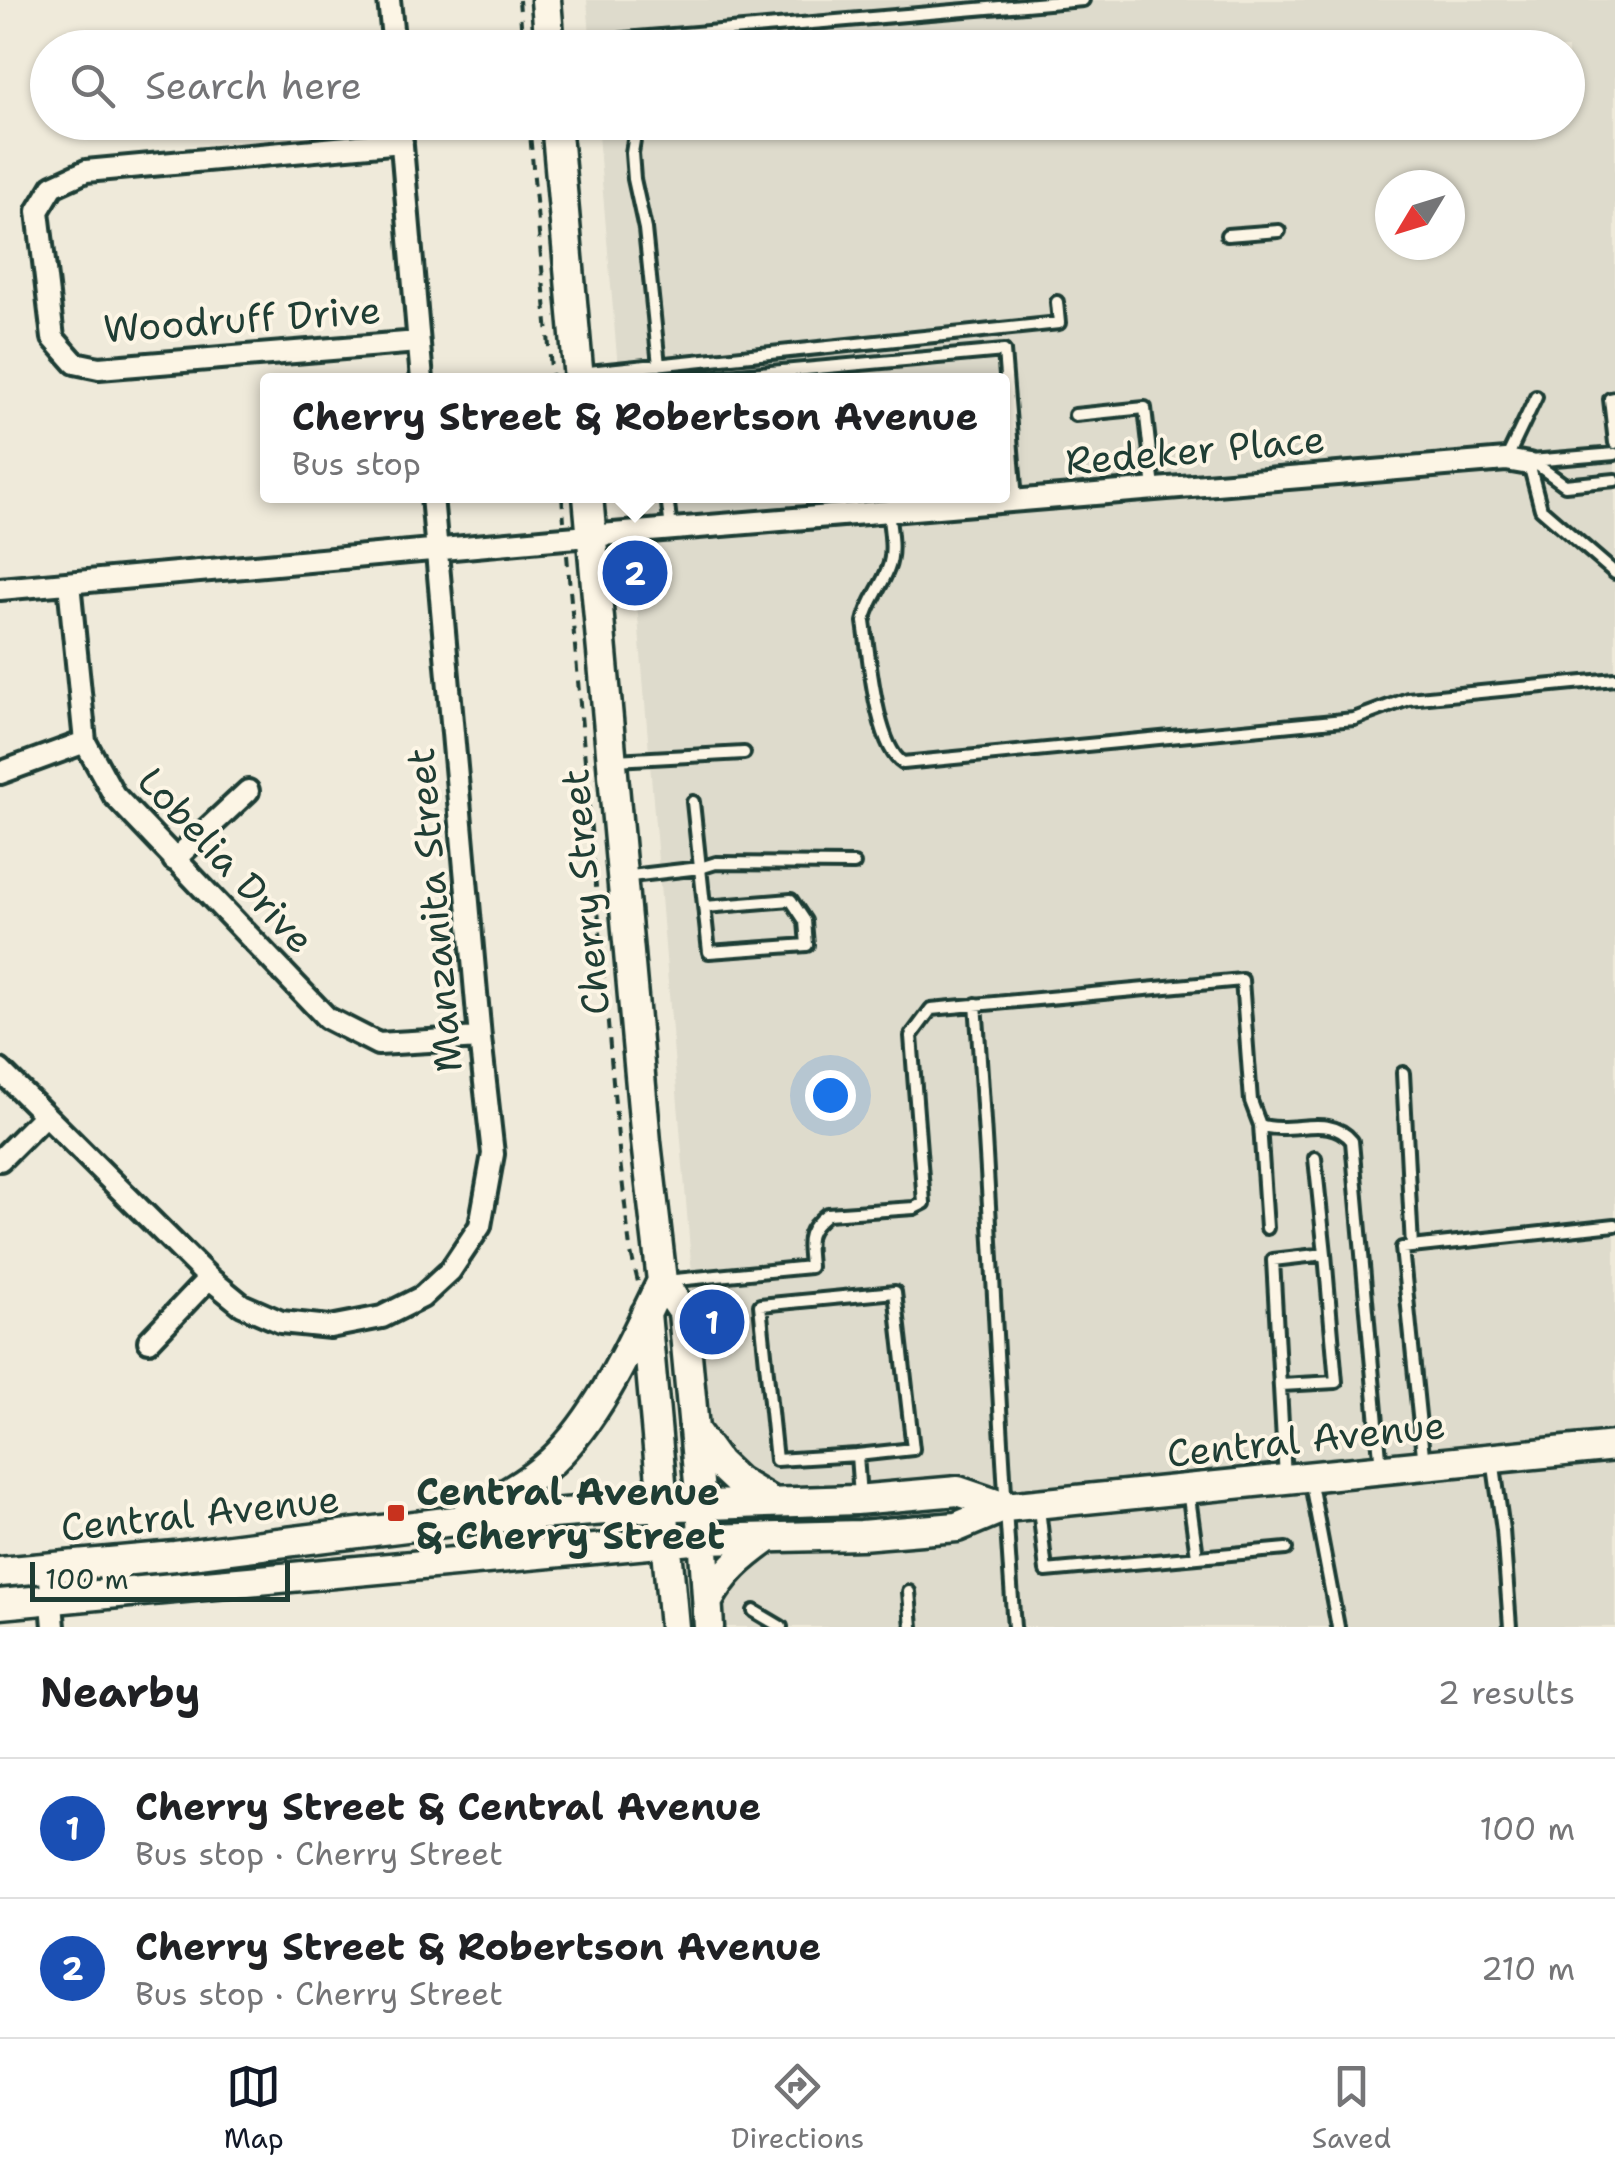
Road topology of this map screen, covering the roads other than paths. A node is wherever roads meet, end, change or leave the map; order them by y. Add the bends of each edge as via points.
1 (390, 0) edge
2 (546, 0) edge
3 (1083, 0) edge
4 (392, 30) edge
5 (548, 30) edge
6 (764, 30) edge
7 (336, 140) edge
8 (402, 140) edge
9 (557, 140) edge
10 (634, 140) edge
11 (1279, 231) dead end
12 (1226, 235) dead end
13 (1057, 302) dead end
14 (418, 342) junction
15 (659, 365) junction
16 (421, 373) edge
17 (569, 373) edge
18 (604, 373) edge
19 (760, 373) edge
20 (1006, 373) edge
21 (1536, 396) dead end
22 (1615, 398) edge
23 (1075, 415) dead end
24 (1010, 426) edge
25 (1615, 442) edge
26 (1615, 454) edge
27 (1506, 460) junction
28 (1530, 462) junction
29 (1615, 480) edge
30 (1154, 489) junction
31 (1016, 500) junction
32 (1010, 501) edge
33 (433, 503) edge
34 (586, 503) edge
35 (668, 503) edge
36 (981, 503) edge
37 (888, 511) junction
38 (670, 530) junction
39 (578, 537) junction
40 (436, 550) junction
41 (1615, 572) edge
42 (69, 583) junction
43 (0, 589) edge
44 (1615, 679) edge
45 (85, 742) junction
46 (744, 753) dead end
47 (610, 760) junction
48 (0, 773) edge
49 (248, 790) dead end
50 (693, 802) dead end
51 (174, 860) junction
52 (854, 864) dead end
53 (700, 868) junction
54 (620, 877) junction
55 (705, 908) junction
56 (976, 1004) junction
57 (480, 1038) junction
58 (0, 1070) edge
59 (1403, 1073) dead end
60 (44, 1114) junction
61 (1260, 1125) junction
62 (1315, 1158) dead end
63 (0, 1160) edge
64 (1615, 1225) edge
65 (1267, 1228) dead end
66 (1412, 1247) junction
67 (1324, 1254) junction
68 (209, 1278) junction
69 (662, 1282) junction
70 (646, 1313) junction
71 (149, 1341) dead end
72 (1281, 1385) junction
73 (694, 1430) junction
74 (1615, 1446) edge
75 (857, 1455) junction
76 (1493, 1458) junction
77 (1424, 1466) junction
78 (1382, 1470) junction
79 (1298, 1478) junction
80 (1188, 1489) junction
81 (860, 1500) junction
82 (773, 1502) junction
83 (1039, 1503) junction
84 (702, 1504) junction
85 (665, 1506) junction
86 (1005, 1506) junction
87 (454, 1521) junction
88 (769, 1538) junction
89 (703, 1540) junction
90 (666, 1543) junction
91 (1286, 1549) dead end
92 (1196, 1556) junction
93 (49, 1568) junction
94 (0, 1572) edge
95 (909, 1592) dead end
96 (0, 1604) edge
97 (754, 1611) dead end
98 (52, 1614) edge
99 (709, 1614) edge
100 (776, 1626) edge
101 (674, 1627) edge
102 (912, 1627) edge
103 (1014, 1627) edge
104 (1338, 1627) edge
105 (1510, 1627) edge

1 - 4 street
2 - 5 street
3 - 6 lane
7 - 14 street, Woodruff Drive via 86,171 54,186 38,211 53,338 74,363 100,368
8 - 14 street
9 - 17 street
10 - 15 lane
11 - 12 lane
13 - 15 lane via 1059,323
14 - 16 street
15 - 18 lane
19 - 20 lane via 1004,351
21 - 27 lane
22 - 25 lane
23 - 30 lane via 1145,408
24 - 31 lane
26 - 28 lane
27 - 28 street, Redeker Place
27 - 30 street, Redeker Place
28 - 29 lane via 1565,485
28 - 41 lane via 1541,509
30 - 31 street, Redeker Place
31 - 32 street, Redeker Place
33 - 40 street, Manzanita Street
34 - 39 street, Cherry Street
35 - 38 lane
36 - 37 street, Redeker Place
37 - 38 street, Redeker Place
37 - 44 lane via 890,564 864,622 879,715 890,751 903,763 1354,719 1408,699
38 - 39 street, Redeker Place
39 - 40 street, Redeker Place
39 - 47 street, Cherry Street
40 - 42 street, Redeker Place
40 - 57 street, Manzanita Street
42 - 43 street, Redeker Place
42 - 45 street, Lobelia Drive
45 - 48 street
45 - 51 street, Lobelia Drive via 114,796
46 - 47 lane
47 - 54 street, Cherry Street
49 - 51 street
50 - 53 lane
51 - 57 street, Lobelia Drive via 327,1018 378,1044
52 - 53 lane
53 - 54 lane
53 - 55 lane
54 - 69 street, Cherry Street
55 - 55 lane via 710,952 807,945 806,921 790,900
56 - 61 lane via 1242,980
56 - 69 lane via 931,1009 911,1036 924,1203 827,1214 808,1234 810,1267
56 - 86 lane
57 - 68 street, Manzanita Street via 493,1154 480,1226 450,1271 422,1296 382,1317 330,1327 282,1322 242,1304
58 - 60 street, Manzanita Street
59 - 66 lane
60 - 63 street
60 - 68 street, Manzanita Street
61 - 65 lane
61 - 78 lane via 1336,1128 1352,1141
62 - 67 lane
64 - 66 lane
66 - 77 lane via 1402,1248
67 - 72 lane via 1274,1260
67 - 72 lane via 1336,1382
68 - 71 street
69 - 70 street
69 - 73 street, Cherry Street via 683,1312
70 - 85 street
70 - 87 street via 585,1424 550,1462
72 - 79 lane
73 - 82 street via 737,1481
73 - 84 street, Cherry Street
74 - 76 street, Central Avenue
75 - 75 lane via 776,1460 760,1305 895,1292 913,1450
75 - 81 lane
76 - 77 street, Central Avenue
76 - 105 lane
77 - 78 street, Central Avenue
78 - 79 street, Central Avenue
79 - 80 street, Central Avenue
79 - 104 lane
80 - 83 street, Central Avenue
80 - 92 lane
81 - 82 street, Central Avenue
81 - 86 street, Central Avenue via 958,1491
82 - 84 street, Central Avenue
83 - 86 street, Central Avenue
83 - 92 lane via 1046,1570
84 - 85 street, Central Avenue
84 - 89 street, Cherry Street
85 - 87 street, Central Avenue
85 - 90 street
86 - 88 street, Central Avenue via 957,1526
86 - 103 lane
87 - 93 street, Central Avenue
88 - 89 street, Central Avenue
88 - 99 street via 722,1577
89 - 90 street, Central Avenue
89 - 99 street, Cherry Street
90 - 98 street, Central Avenue
90 - 101 street
91 - 92 lane
93 - 94 street, Central Avenue
93 - 98 street
95 - 102 lane
96 - 98 street, Central Avenue
97 - 100 lane

